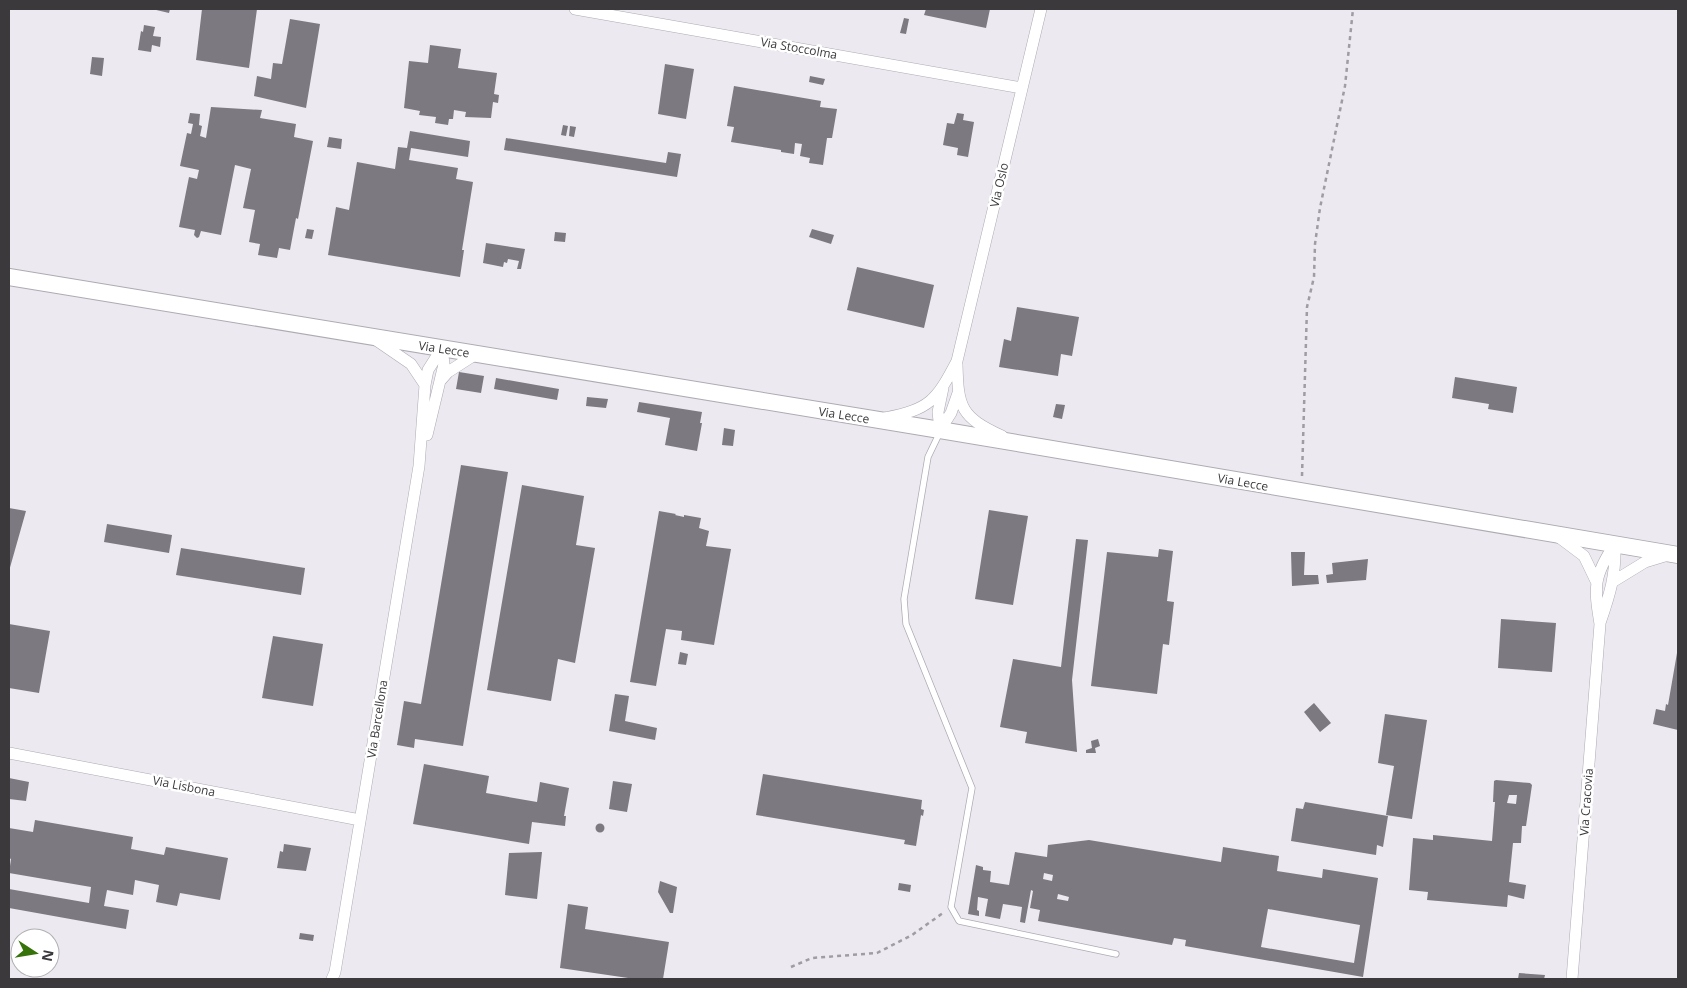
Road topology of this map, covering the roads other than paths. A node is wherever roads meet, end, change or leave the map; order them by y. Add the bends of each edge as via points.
1 (575, 9) edge
2 (1041, 9) edge
3 (1022, 88) junction
4 (12, 277) edge
5 (373, 338) junction
6 (442, 348) junction
7 (476, 354) junction
8 (957, 361) junction
9 (440, 382) junction
10 (425, 385) junction
11 (943, 388) junction
12 (958, 393) junction
13 (876, 420) junction
14 (940, 430) junction
15 (1019, 445) junction
16 (419, 466) junction
17 (1555, 534) junction
18 (1615, 544) junction
19 (1675, 554) edge
20 (1614, 580) junction
21 (1596, 581) junction
22 (1600, 624) junction
23 (9, 753) edge
24 (360, 820) junction
25 (1116, 954) dead end
26 (335, 977) edge
27 (1572, 979) edge

1 - 3 street, Via Stoccolma
2 - 3 street, Via Oslo
3 - 8 street, Via Oslo
4 - 5 main road, Via Lecce
5 - 6 main road, Via Lecce
5 - 10 street via 411,364
6 - 7 main road, Via Lecce
6 - 9 street, Via Barcellona via 444,364
6 - 10 street, Via Barcellona via 428,370
7 - 9 street via 448,372
7 - 13 main road, Via Lecce
8 - 11 street
8 - 12 street
9 - 16 street, Via Barcellona
10 - 16 street, Via Barcellona
11 - 13 street via 925,406
11 - 14 street via 938,412
12 - 14 street
12 - 15 street via 965,411 979,425
13 - 14 main road, Via Lecce
14 - 15 main road, Via Lecce
14 - 25 lane via 928,457 904,600 906,624 972,788 951,907 959,921
15 - 17 main road, Via Lecce
16 - 24 street, Via Barcellona
17 - 18 main road, Via Lecce
17 - 21 street, Via Cracovia via 1584,556
18 - 19 main road, Via Lecce
18 - 20 street, Via Cracovia
18 - 21 street, Via Cracovia via 1605,558
19 - 20 street via 1645,562
20 - 22 street, Via Cracovia
21 - 22 street, Via Cracovia
22 - 27 street, Via Cracovia
23 - 24 street, Via Lisbona
24 - 26 street, Via Barcellona

